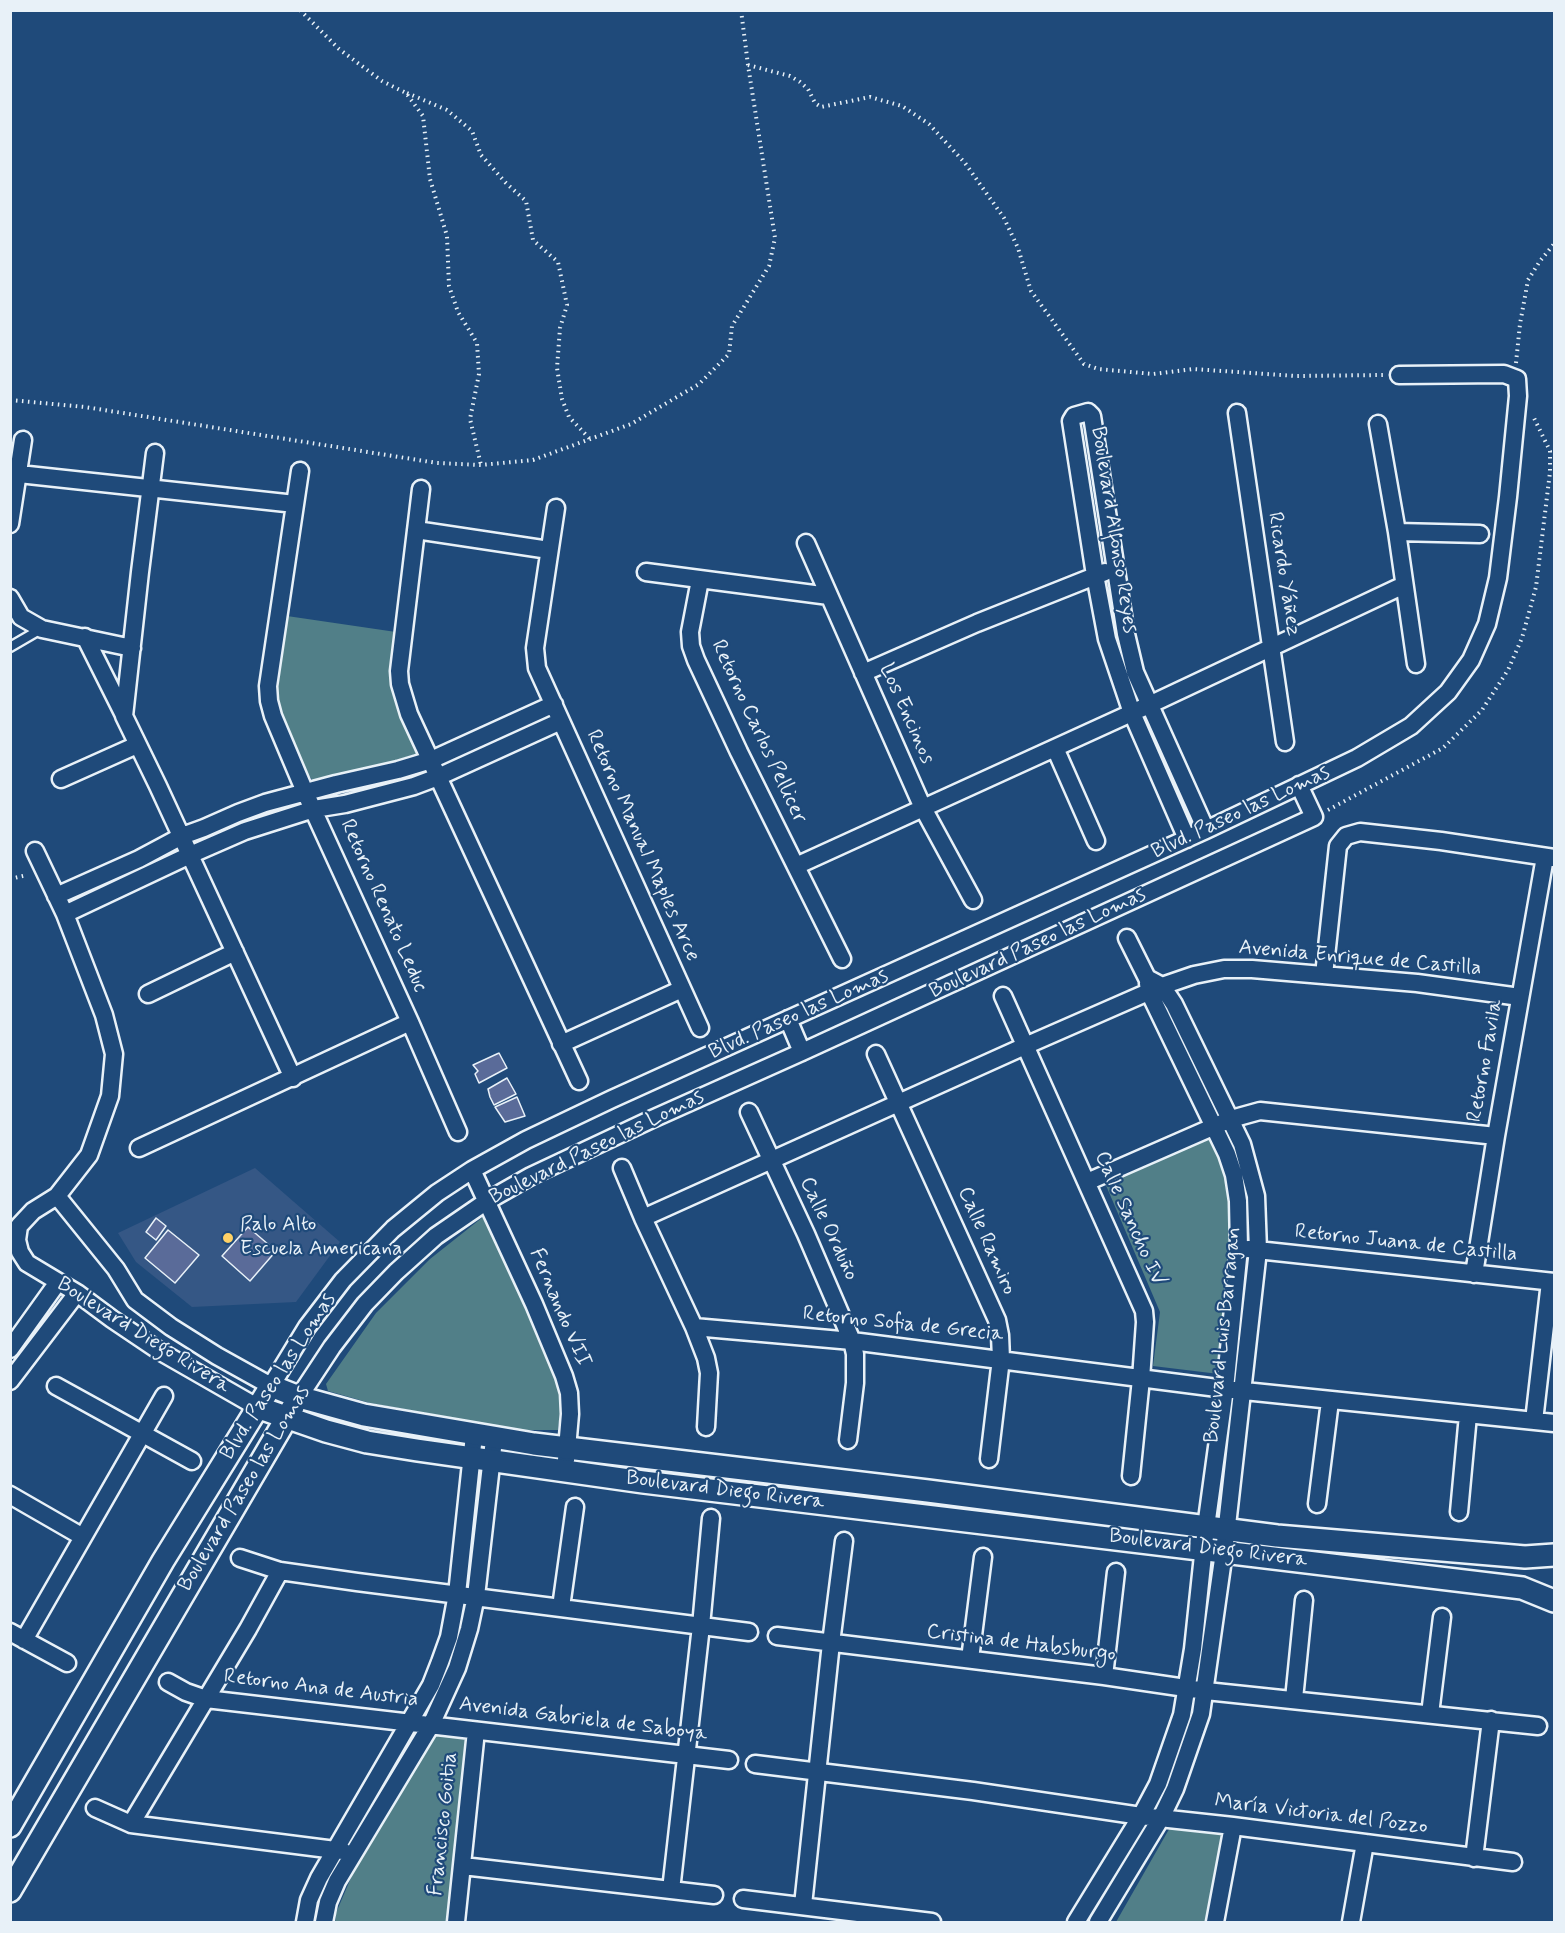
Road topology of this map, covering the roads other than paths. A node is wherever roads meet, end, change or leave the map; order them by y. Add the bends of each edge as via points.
1 (1399, 375) road end
2 (1237, 413) dead end
3 (1378, 424) dead end
4 (23, 440) dead end
5 (155, 453) dead end
6 (300, 471) dead end
7 (19, 474) junction
8 (152, 488) junction
9 (421, 489) dead end
10 (295, 504) junction
11 (556, 508) dead end
12 (10, 524) edge
13 (417, 530) junction
14 (1397, 532) junction
15 (1480, 534) dead end
16 (806, 543) dead end
17 (549, 550) junction
18 (1115, 568) junction
19 (646, 572) dead end
20 (1095, 575) junction
21 (700, 580) junction
22 (1404, 585) junction
23 (829, 596) junction
24 (10, 598) edge
25 (42, 629) junction
26 (85, 638) junction
27 (1272, 646) junction
28 (10, 647) edge
29 (132, 648) junction
30 (1416, 664) dead end
31 (863, 674) junction
32 (554, 704) junction
33 (1149, 705) junction
34 (1132, 713) junction
35 (124, 716) junction
36 (561, 721) junction
37 (1165, 738) junction
38 (1285, 742) dead end
39 (138, 745) junction
40 (1148, 747) junction
41 (1054, 748) junction
42 (431, 760) junction
43 (438, 777) junction
44 (60, 778) dead end
45 (1185, 784) junction
46 (1299, 786) junction
47 (305, 792) junction
48 (1168, 792) junction
49 (923, 808) junction
50 (314, 809) junction
51 (1206, 830) junction
52 (182, 836) junction
53 (1187, 838) junction
54 (1096, 841) dead end
55 (35, 851) dead end
56 (190, 855) junction
57 (1550, 857) edge
58 (139, 859) junction
59 (796, 866) junction
60 (146, 876) junction
61 (92, 880) junction
62 (56, 896) junction
63 (100, 897) junction
64 (974, 900) dead end
65 (65, 914) junction
66 (1127, 938) dead end
67 (235, 952) junction
68 (842, 959) dead end
69 (1324, 975) junction
70 (1153, 985) junction
71 (682, 989) junction
72 (148, 994) dead end
73 (1003, 996) dead end
74 (1520, 997) junction
75 (788, 1019) junction
76 (410, 1022) junction
77 (700, 1028) dead end
78 (561, 1044) junction
79 (1025, 1046) junction
80 (802, 1052) junction
81 (876, 1054) dead end
82 (293, 1078) junction
83 (579, 1082) dead end
84 (898, 1104) junction
85 (749, 1112) dead end
86 (1231, 1119) junction
87 (1215, 1126) junction
88 (458, 1132) dead end
89 (1496, 1136) junction
90 (139, 1148) dead end
91 (771, 1161) junction
92 (622, 1168) dead end
93 (472, 1170) junction
94 (1087, 1182) junction
95 (57, 1196) junction
96 (487, 1201) junction
97 (644, 1218) junction
98 (1239, 1248) junction
99 (1258, 1250) junction
100 (1474, 1274) junction
101 (58, 1282) junction
102 (1552, 1282) edge
103 (77, 1293) junction
104 (694, 1327) junction
105 (852, 1341) junction
106 (14, 1343) edge
107 (34, 1350) junction
108 (1001, 1359) junction
109 (1141, 1379) junction
110 (10, 1381) edge
111 (56, 1386) dead end
112 (271, 1386) junction
113 (1225, 1389) junction
114 (1242, 1390) junction
115 (164, 1396) dead end
116 (299, 1397) junction
117 (1330, 1401) junction
118 (257, 1407) junction
119 (1468, 1415) junction
120 (286, 1418) junction
121 (1534, 1421) junction
122 (1554, 1423) edge
123 (706, 1427) dead end
124 (1220, 1430) junction
125 (1237, 1432) junction
126 (142, 1435) junction
127 (484, 1436) junction
128 (848, 1440) dead end
129 (568, 1449) junction
130 (482, 1459) junction
131 (989, 1459) dead end
132 (192, 1461) dead end
133 (565, 1471) junction
134 (1131, 1476) dead end
135 (1213, 1477) junction
136 (1232, 1479) junction
137 (872, 1485) junction
138 (10, 1496) edge
139 (1317, 1504) dead end
140 (575, 1507) dead end
141 (869, 1509) junction
142 (1459, 1512) dead end
143 (711, 1518) dead end
144 (1206, 1527) junction
145 (1227, 1530) junction
146 (84, 1537) junction
147 (844, 1541) dead end
148 (1214, 1551) junction
149 (1554, 1555) edge
150 (982, 1557) dead end
151 (1525, 1557) junction
152 (240, 1558) dead end
153 (280, 1571) junction
154 (1116, 1572) dead end
155 (1521, 1588) junction
156 (457, 1594) junction
157 (476, 1596) junction
158 (1199, 1600) junction
159 (1304, 1600) dead end
160 (1554, 1601) edge
161 (1218, 1602) junction
162 (561, 1607) junction
163 (1442, 1617) dead end
164 (701, 1626) junction
165 (749, 1632) dead end
166 (17, 1636) edge
167 (777, 1636) dead end
168 (831, 1643) junction
169 (1193, 1649) junction
170 (1212, 1652) junction
171 (970, 1659) junction
172 (67, 1663) dead end
173 (1104, 1676) junction
174 (168, 1682) dead end
175 (1188, 1689) junction
176 (1206, 1691) junction
177 (206, 1699) junction
178 (1294, 1700) junction
179 (1430, 1714) junction
180 (1491, 1720) junction
181 (409, 1723) junction
182 (431, 1725) junction
183 (1538, 1726) dead end
184 (476, 1731) junction
185 (687, 1755) junction
186 (729, 1760) dead end
187 (755, 1764) dead end
188 (818, 1773) junction
189 (40, 1776) junction
190 (67, 1791) junction
191 (94, 1808) dead end
192 (1141, 1816) junction
193 (1161, 1818) junction
194 (131, 1824) junction
195 (10, 1826) edge
196 (1233, 1826) junction
197 (1365, 1843) junction
198 (334, 1850) junction
199 (354, 1853) junction
200 (1474, 1858) junction
201 (1513, 1862) dead end
202 (463, 1866) junction
203 (671, 1890) junction
204 (10, 1891) edge
205 (714, 1894) dead end
206 (743, 1899) dead end
207 (803, 1905) junction
208 (305, 1923) edge
209 (324, 1923) edge
210 (456, 1923) edge
211 (932, 1923) edge
212 (1076, 1923) edge
213 (1098, 1923) edge
214 (1215, 1923) edge
215 (1351, 1923) edge

1 - 46 street, Blvd. Paseo las Lomas via 1504,374 1517,379 1498,578 1487,624 1471,660 1448,692 1411,726
2 - 27 street, Ricardo Yáñez
3 - 14 street
4 - 7 street
5 - 8 street
6 - 10 street, Retorno Renato Leduc
7 - 8 street
7 - 12 street
8 - 10 street
8 - 29 street
9 - 13 street
10 - 47 street, Retorno Renato Leduc via 268,701
11 - 17 street, Retorno Manual Maples Arce
13 - 17 street
13 - 42 street via 399,671 409,714
14 - 15 street
14 - 22 street
16 - 23 street, Los Encinos
17 - 32 street, Retorno Manual Maples Arce via 536,658
18 - 20 street
18 - 20 street, Boulevard Alfonso Reyes via 1092,416 1088,412 1074,416 1071,421
18 - 33 street, Boulevard Alfonso Reyes via 1128,644
19 - 21 street
20 - 31 street
20 - 34 street, Boulevard Alfonso Reyes via 1107,639
21 - 23 street
21 - 59 street, Retorno Carlos Pellicer via 691,646
22 - 27 street
22 - 30 street
23 - 31 street, Los Encinos
24 - 25 street via 21,617
25 - 26 street
25 - 28 lane
26 - 29 street
26 - 35 street
27 - 33 street
27 - 38 street, Ricardo Yáñez
29 - 35 street
31 - 49 street, Los Encinos
32 - 36 street, Retorno Manual Maples Arce
32 - 42 street
33 - 34 street
33 - 37 street, Boulevard Alfonso Reyes
34 - 40 street, Boulevard Alfonso Reyes
34 - 41 street
35 - 39 street
36 - 43 street
36 - 71 street, Retorno Manual Maples Arce
37 - 40 street
37 - 45 street, Boulevard Alfonso Reyes
39 - 44 street
39 - 52 street
40 - 48 street, Boulevard Alfonso Reyes
41 - 49 street
41 - 54 street
42 - 43 street
42 - 47 street
43 - 50 street via 377,796
43 - 78 street
45 - 48 street
45 - 51 street, Boulevard Alfonso Reyes
46 - 51 street, Blvd. Paseo las Lomas
46 - 80 street, Boulevard Paseo las Lomas via 1314,817
47 - 50 street, Retorno Renato Leduc
47 - 52 street via 265,803
48 - 53 street, Boulevard Alfonso Reyes
49 - 59 street
49 - 64 street, Los Encinos
50 - 56 street via 245,831
50 - 76 street, Retorno Renato Leduc
51 - 53 street, Blvd. Paseo las Lomas
52 - 56 street
52 - 58 street
53 - 75 street, Blvd. Paseo las Lomas
55 - 62 street, Boulevard Diego Rivera
56 - 60 street
56 - 67 street
57 - 69 street, Retorno Favila via 1360,832 1346,836 1338,846
57 - 74 street, Retorno Favila
58 - 60 street
58 - 61 street
59 - 68 street, Retorno Carlos Pellicer
60 - 63 street
61 - 62 street
61 - 63 street
62 - 65 street, Boulevard Diego Rivera
63 - 65 street
65 - 95 street, Boulevard Diego Rivera via 104,1016 114,1054 110,1096 90,1155
66 - 70 street, Boulevard Diego Rivera
67 - 72 street
67 - 82 street
69 - 70 street, Avenida Enrique de Castilla via 1224,969
69 - 74 street, Avenida Enrique de Castilla
70 - 79 street
70 - 86 street, Boulevard Luis Barragan via 1174,1004
70 - 87 street, Boulevard Diego Rivera
71 - 77 street, Retorno Manual Maples Arce
71 - 78 street, Retorno Manual Maples Arce
73 - 79 street, Calle Sancho IV
74 - 89 street, Retorno Favila
75 - 80 street
75 - 93 street, Blvd. Paseo las Lomas via 526,1140
76 - 82 street, Retorno Renato Leduc
76 - 88 street, Retorno Renato Leduc
78 - 83 street
79 - 84 street
79 - 94 street, Calle Sancho IV
80 - 96 street, Boulevard Paseo las Lomas via 540,1172
81 - 84 street, Calle Ramiro
82 - 90 street, Retorno Renato Leduc
84 - 91 street
84 - 108 street, Calle Ramiro via 997,1320
85 - 91 street, Calle Orduño
86 - 87 street
86 - 89 street via 1260,1111
86 - 99 street, Boulevard Luis Barragan via 1256,1196
87 - 94 street
87 - 98 street, Boulevard Diego Rivera via 1234,1175
89 - 100 street, Retorno Favila
91 - 97 street
91 - 105 street, Calle Orduño
92 - 97 street
93 - 96 street, Fernando VII
93 - 112 street, Blvd. Paseo las Lomas via 393,1229 343,1280 307,1327
94 - 109 street, Calle Sancho IV via 1144,1311
95 - 101 street, Boulevard Diego Rivera via 33,1211 19,1226 17,1240 27,1263
95 - 112 street, Boulevard Diego Rivera via 116,1269 135,1300 180,1333
96 - 116 street, Boulevard Paseo las Lomas via 436,1236 396,1272 352,1321
96 - 129 street, Fernando VII via 564,1376 569,1393
97 - 104 street
98 - 99 street, Retorno Juana de Castilla
98 - 113 street, Boulevard Diego Rivera
99 - 100 street, Retorno Juana de Castilla
99 - 114 street, Boulevard Luis Barragan
100 - 102 street, Retorno Juana de Castilla
101 - 103 street, Boulevard Diego Rivera
101 - 106 street
102 - 121 street, Retorno Juana de Castilla
103 - 107 street
103 - 118 street, Boulevard Diego Rivera via 161,1352
104 - 105 street, Retorno Sofia de Grecia
104 - 123 street via 709,1373
105 - 108 street, Retorno Sofia de Grecia
105 - 128 street, Calle Orduño via 855,1383
106 - 107 street
107 - 110 street
108 - 109 street, Retorno Sofia de Grecia
108 - 131 street, Calle Ramiro
109 - 113 street, Retorno Sofia de Grecia
109 - 134 street, Calle Sancho IV
111 - 126 street
112 - 116 street, Boulevard Diego Rivera
112 - 118 street, Blvd. Paseo las Lomas
113 - 114 street, Retorno Sofia de Grecia
113 - 124 street, Boulevard Diego Rivera
114 - 117 street
114 - 125 street, Boulevard Luis Barragan
115 - 126 street
116 - 120 street, Boulevard Paseo las Lomas
116 - 127 street, Boulevard Diego Rivera via 363,1415
117 - 119 street
117 - 139 street
118 - 120 street, Boulevard Diego Rivera
118 - 189 street, Blvd. Paseo las Lomas via 162,1561
119 - 121 street
119 - 142 street
120 - 130 street, Boulevard Diego Rivera via 367,1442
120 - 190 street, Boulevard Paseo las Lomas
121 - 122 street
124 - 125 street
124 - 135 street, Boulevard Diego Rivera
125 - 136 street, Boulevard Luis Barragan
126 - 132 street
126 - 146 street
127 - 129 street, Boulevard Diego Rivera
127 - 130 street
129 - 133 street, Fernando VII
129 - 137 street, Boulevard Diego Rivera
130 - 133 street, Boulevard Diego Rivera
130 - 156 street
130 - 157 street
133 - 141 street, Boulevard Diego Rivera
135 - 136 street
135 - 144 street, Boulevard Diego Rivera
136 - 145 street, Boulevard Luis Barragan
137 - 141 street
137 - 144 street, Boulevard Diego Rivera
138 - 146 street
140 - 162 street
141 - 148 street, Boulevard Diego Rivera
143 - 164 street
144 - 145 street, Boulevard Diego Rivera
144 - 148 street
145 - 148 street, Boulevard Luis Barragan
145 - 151 street, Boulevard Diego Rivera
146 - 166 street
147 - 168 street
148 - 155 street, Boulevard Diego Rivera
148 - 158 street
148 - 161 street
149 - 151 street, Boulevard Diego Rivera
150 - 171 street
151 - 155 street
152 - 153 street
153 - 156 street
153 - 177 street, Retorno Ana de Austria
154 - 173 street
155 - 160 street, Boulevard Diego Rivera
156 - 157 street
156 - 181 street via 440,1662
157 - 162 street
157 - 182 street via 457,1668
158 - 161 street
158 - 169 street
159 - 178 street
161 - 170 street
162 - 164 street
163 - 179 street
164 - 165 street
164 - 185 street
166 - 172 street
167 - 168 street, Cristina de Habsburgo
168 - 171 street, Cristina de Habsburgo
168 - 188 street
169 - 170 street
169 - 175 street
170 - 176 street
171 - 173 street, Cristina de Habsburgo
173 - 175 street, Cristina de Habsburgo
174 - 177 street, Retorno Ana de Austria
175 - 176 street, Cristina de Habsburgo
175 - 192 street via 1171,1751
176 - 178 street
176 - 193 street via 1190,1748
177 - 181 street, Retorno Ana de Austria
177 - 194 street, Retorno Ana de Austria
178 - 179 street
179 - 180 street
180 - 183 street
180 - 200 street
181 - 182 street, Retorno Ana de Austria
181 - 198 street
182 - 184 street, Avenida Gabriela de Saboya
182 - 199 street
184 - 185 street, Avenida Gabriela de Saboya
184 - 202 street, Francisco Goitia
185 - 186 street, Avenida Gabriela de Saboya
185 - 203 street
187 - 188 street
188 - 192 street
188 - 207 street
189 - 190 street
189 - 195 street, Blvd. Paseo las Lomas
190 - 204 street, Boulevard Paseo las Lomas
191 - 194 street
192 - 193 street
192 - 212 street
193 - 196 street, María Victoria del Pozzo
193 - 213 street
194 - 198 street
196 - 197 street, María Victoria del Pozzo
196 - 214 street
197 - 200 street, María Victoria del Pozzo
197 - 215 street
198 - 199 street
198 - 208 street via 309,1900
199 - 209 street via 328,1902
200 - 201 street, María Victoria del Pozzo
202 - 203 street
202 - 210 street, Francisco Goitia
203 - 205 street
206 - 207 street
207 - 211 street

